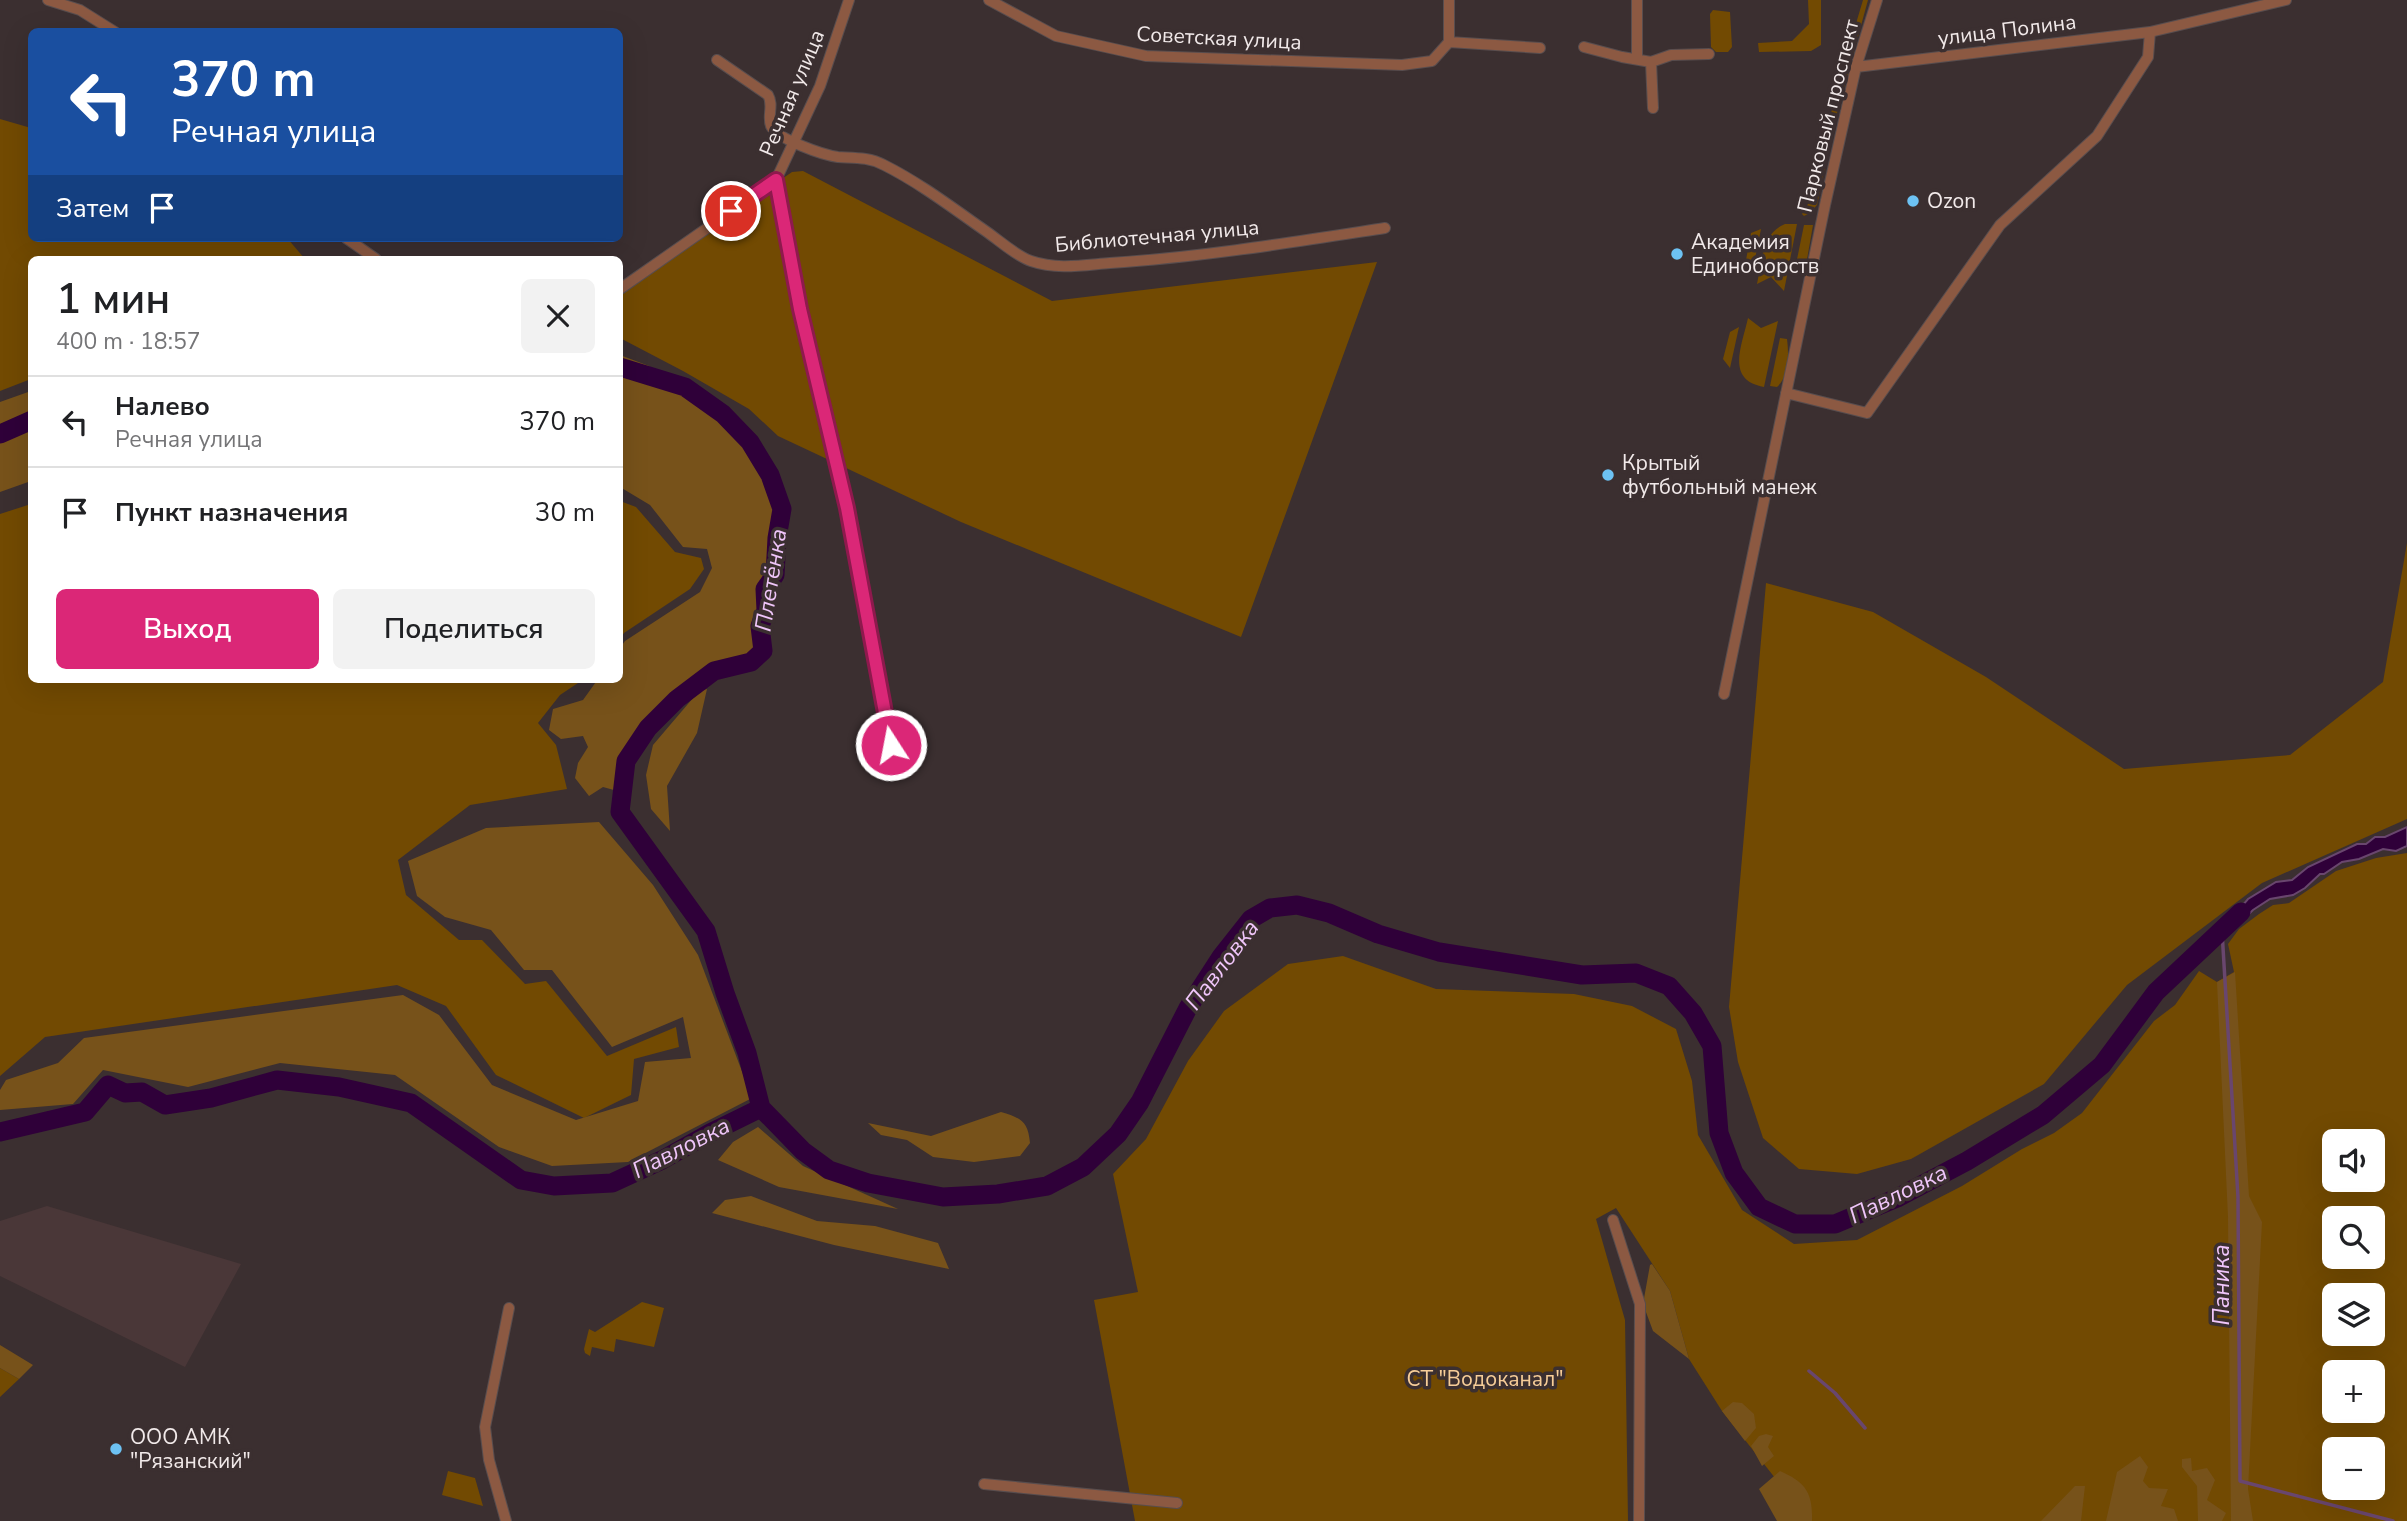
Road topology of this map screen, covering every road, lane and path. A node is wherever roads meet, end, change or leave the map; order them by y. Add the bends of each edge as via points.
1 (48, 0) edge
2 (849, 0) edge
3 (989, 0) edge
4 (1449, 0) edge
5 (1637, 0) edge
6 (1877, 0) edge
7 (2286, 0) edge
8 (109, 28) edge
9 (2150, 32) junction
10 (1449, 42) junction
11 (1584, 47) dead end
12 (1540, 48) dead end
13 (1709, 54) dead end
14 (717, 60) dead end
15 (1637, 60) junction
16 (1651, 62) junction
17 (1856, 67) junction
18 (1653, 108) dead end
19 (794, 142) junction
20 (776, 180) junction
21 (1385, 228) dead end
22 (352, 242) edge
23 (372, 256) edge
24 (623, 287) edge
25 (1786, 393) junction
26 (1724, 694) dead end
27 (891, 745) dead end
28 (1613, 1220) dead end
29 (509, 1308) dead end
30 (984, 1484) dead end
31 (1177, 1503) dead end
32 (506, 1521) edge
33 (1639, 1521) edge

1 - 8 street via 80,10
2 - 19 street, Речная улица via 820,86
3 - 10 street, Советская улица via 1056,36 1146,56 1402,65 1432,61
4 - 10 street
5 - 15 street
6 - 17 street, Парковый проспект
7 - 9 street, улица Полина
9 - 17 street, улица Полина
9 - 25 street via 2148,57 2097,136 2000,225 1867,413
10 - 12 street
11 - 15 street
13 - 16 street via 1671,55
14 - 19 street, Библиотечная улица via 768,95 772,128
15 - 16 street
16 - 18 street
17 - 25 street, Парковый проспект
19 - 20 street, Речная улица
19 - 21 street, Библиотечная улица via 835,156 883,164 1028,260 1045,265 1137,261
20 - 24 street, Речная улица
20 - 27 street via 800,309 847,508
22 - 23 street
25 - 26 street, Парковый проспект
28 - 33 street via 1640,1304
29 - 32 street via 485,1427
30 - 31 street

